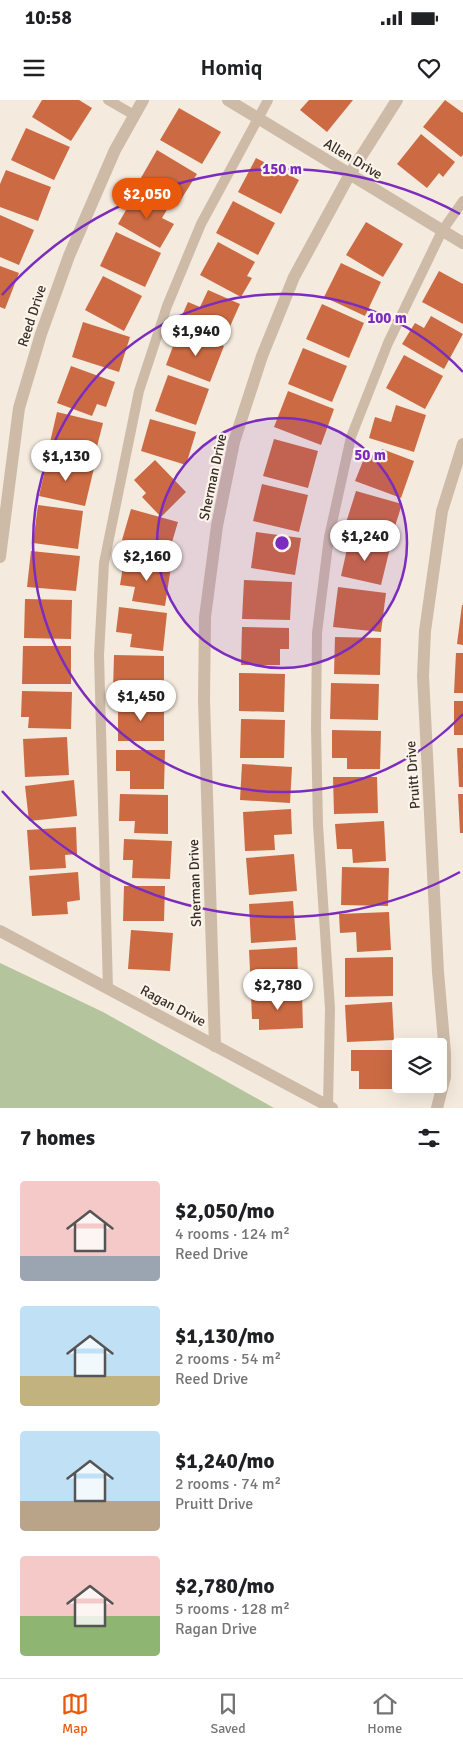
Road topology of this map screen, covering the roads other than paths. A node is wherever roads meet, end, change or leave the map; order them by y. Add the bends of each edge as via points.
1 (108, 100) edge
2 (143, 100) edge
3 (228, 100) edge
4 (268, 100) edge
5 (397, 100) edge
6 (134, 115) junction
7 (257, 118) junction
8 (350, 174) junction
9 (463, 201) edge
10 (442, 231) junction
11 (463, 243) edge
12 (463, 444) edge
13 (0, 557) edge
14 (0, 931) edge
15 (108, 988) junction
16 (215, 1046) junction
17 (330, 1107) edge
18 (438, 1108) edge

1 - 6 lane
2 - 6 street, Reed Drive
3 - 7 street, Allen Drive
4 - 7 lane
5 - 8 street, Sherman Drive
6 - 13 street, Reed Drive via 115,150 69,256 41,334 19,408
7 - 8 street, Allen Drive
7 - 15 lane via 201,224 167,306 139,391 104,563 99,655
8 - 10 street, Allen Drive
8 - 16 street, Sherman Drive via 294,277 262,356 234,442 217,526 205,617 204,690
9 - 10 lane
10 - 11 street, Allen Drive
10 - 17 lane via 388,343 351,437 329,537 317,633 316,728 318,825 330,1009
12 - 18 street, Pruitt Drive via 442,511 425,631 423,676 445,1053 445,1077
14 - 15 street, Ragan Drive
15 - 16 street, Ragan Drive
16 - 17 street, Ragan Drive

